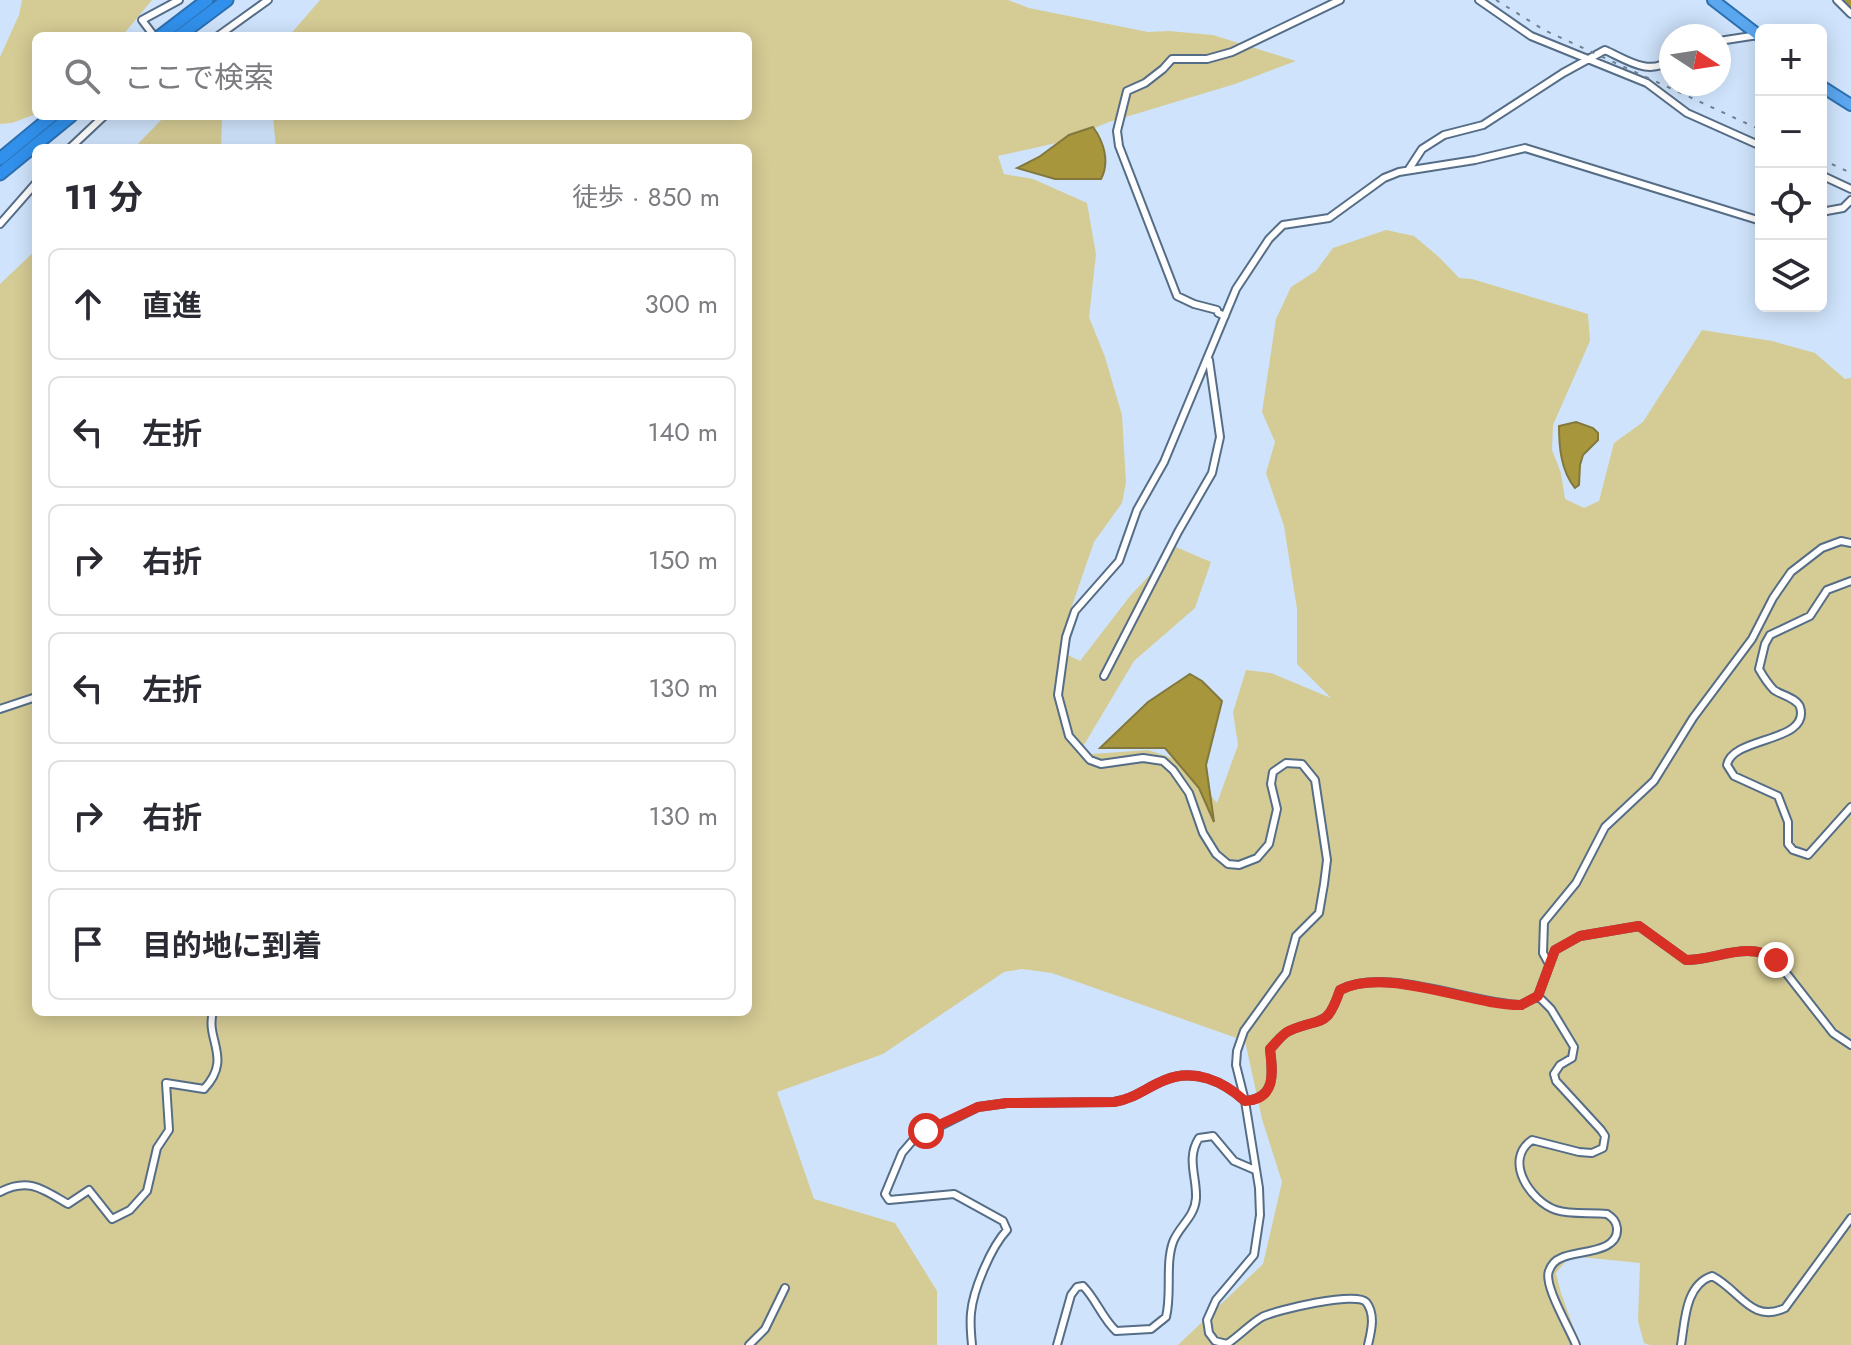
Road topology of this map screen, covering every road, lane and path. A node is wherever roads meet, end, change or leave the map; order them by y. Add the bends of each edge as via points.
1 (179, 0) edge
2 (207, 0) edge
3 (227, 0) edge
4 (268, 0) edge
5 (1340, 0) edge
6 (1479, 0) edge
7 (1713, 0) edge
8 (1837, 0) edge
9 (1850, 14) edge
10 (153, 32) edge
11 (163, 32) edge
12 (184, 32) edge
13 (224, 32) edge
14 (1755, 32) edge
15 (1755, 37) edge
16 (1731, 40) edge
17 (1587, 61) junction
18 (1659, 66) edge
19 (1827, 90) edge
20 (1851, 105) edge
21 (47, 120) edge
22 (66, 120) edge
23 (100, 120) edge
24 (1755, 143) edge
25 (37, 144) edge
26 (74, 144) edge
27 (32, 148) edge
28 (0, 159) edge
29 (1409, 169) junction
30 (0, 174) edge
31 (1827, 178) edge
32 (32, 188) edge
33 (1851, 189) edge
34 (1851, 200) edge
35 (1827, 211) edge
36 (1755, 219) edge
37 (0, 224) edge
38 (1225, 316) junction
39 (1209, 356) junction
40 (1851, 543) edge
41 (1851, 581) edge
42 (1104, 676) dead end
43 (32, 698) edge
44 (0, 709) edge
45 (1851, 807) edge
46 (1549, 964) junction
47 (1538, 996) junction
48 (212, 1016) edge
49 (1851, 1045) edge
50 (1245, 1101) junction
51 (1255, 1170) junction
52 (0, 1192) edge
53 (1851, 1218) edge
54 (785, 1288) dead end
55 (749, 1345) edge
56 (972, 1345) edge
57 (1057, 1345) edge
58 (1368, 1345) edge
59 (1576, 1345) edge
60 (1681, 1345) edge

1 - 10 street via 142,20
2 - 11 highway
3 - 12 highway
4 - 13 street
5 - 38 street via 1232,52 1207,59 1172,59 1127,91 1117,131 1119,146 1177,296
6 - 17 street via 1531,36
7 - 14 highway
8 - 9 street
15 - 16 street
17 - 18 street via 1605,50 1647,69
17 - 24 street via 1647,83 1687,113
17 - 29 street via 1483,125 1444,135 1422,149
19 - 20 highway
21 - 28 highway
22 - 25 highway
23 - 26 street
27 - 30 highway
29 - 36 street via 1525,148
29 - 38 street via 1384,178 1329,218 1283,225 1257,253
31 - 33 street
32 - 37 street
34 - 35 street
38 - 39 street
39 - 42 street via 1220,437 1212,473
39 - 50 street via 1164,462 1137,510 1119,561 1075,611 1058,695 1069,736 1090,760 1101,764 1143,758 1163,761 1173,770 1189,793 1203,833 1228,864 1257,858 1269,844 1277,809 1273,772 1286,763 1302,764 1315,780 1327,860 1319,913 1296,936 1286,973 1244,1031 1236,1065
40 - 46 street via 1822,548 1791,572 1752,639 1654,781 1605,827 1576,883 1544,922 1543,953
41 - 45 street via 1827,590 1810,616 1770,635 1759,669 1772,689 1796,702 1799,720 1783,734 1734,751 1727,765 1734,776 1778,796 1788,822 1788,844 1800,853 1808,855 1817,848
43 - 44 street
46 - 47 street
46 - 49 street via 1564,943 1632,926 1643,928 1686,960 1748,950 1768,954 1833,1033
47 - 50 street via 1515,1005 1389,983 1350,985 1340,990 1334,1009 1320,1023 1287,1032 1270,1049 1270,1088 1257,1100
47 - 59 street via 1574,1047 1572,1058 1554,1074 1556,1081 1601,1130 1605,1142 1592,1153 1532,1140 1522,1150 1519,1170 1545,1205 1607,1214 1617,1231 1605,1246 1559,1259 1547,1274
48 - 52 street via 218,1062 212,1081 204,1089 166,1083 169,1130 157,1148 147,1191 130,1210 112,1219 89,1190 68,1204 40,1187 20,1183
50 - 51 street
50 - 56 street via 1229,1087 1202,1076 1181,1075 1129,1100 978,1107 914,1139 889,1180 889,1200 954,1194 1003,1221 1007,1230 978,1285 971,1313
51 - 57 street via 1234,1161 1213,1136 1199,1138 1191,1163 1193,1214 1174,1239 1169,1257 1166,1317 1154,1328 1116,1331 1083,1286 1077,1287
51 - 58 street via 1260,1215 1254,1255 1211,1306 1209,1333 1227,1344 1275,1312 1357,1297 1366,1302 1371,1315
53 - 60 street via 1785,1308 1772,1314 1759,1312 1712,1276 1704,1279 1692,1296
54 - 55 street via 765,1329

